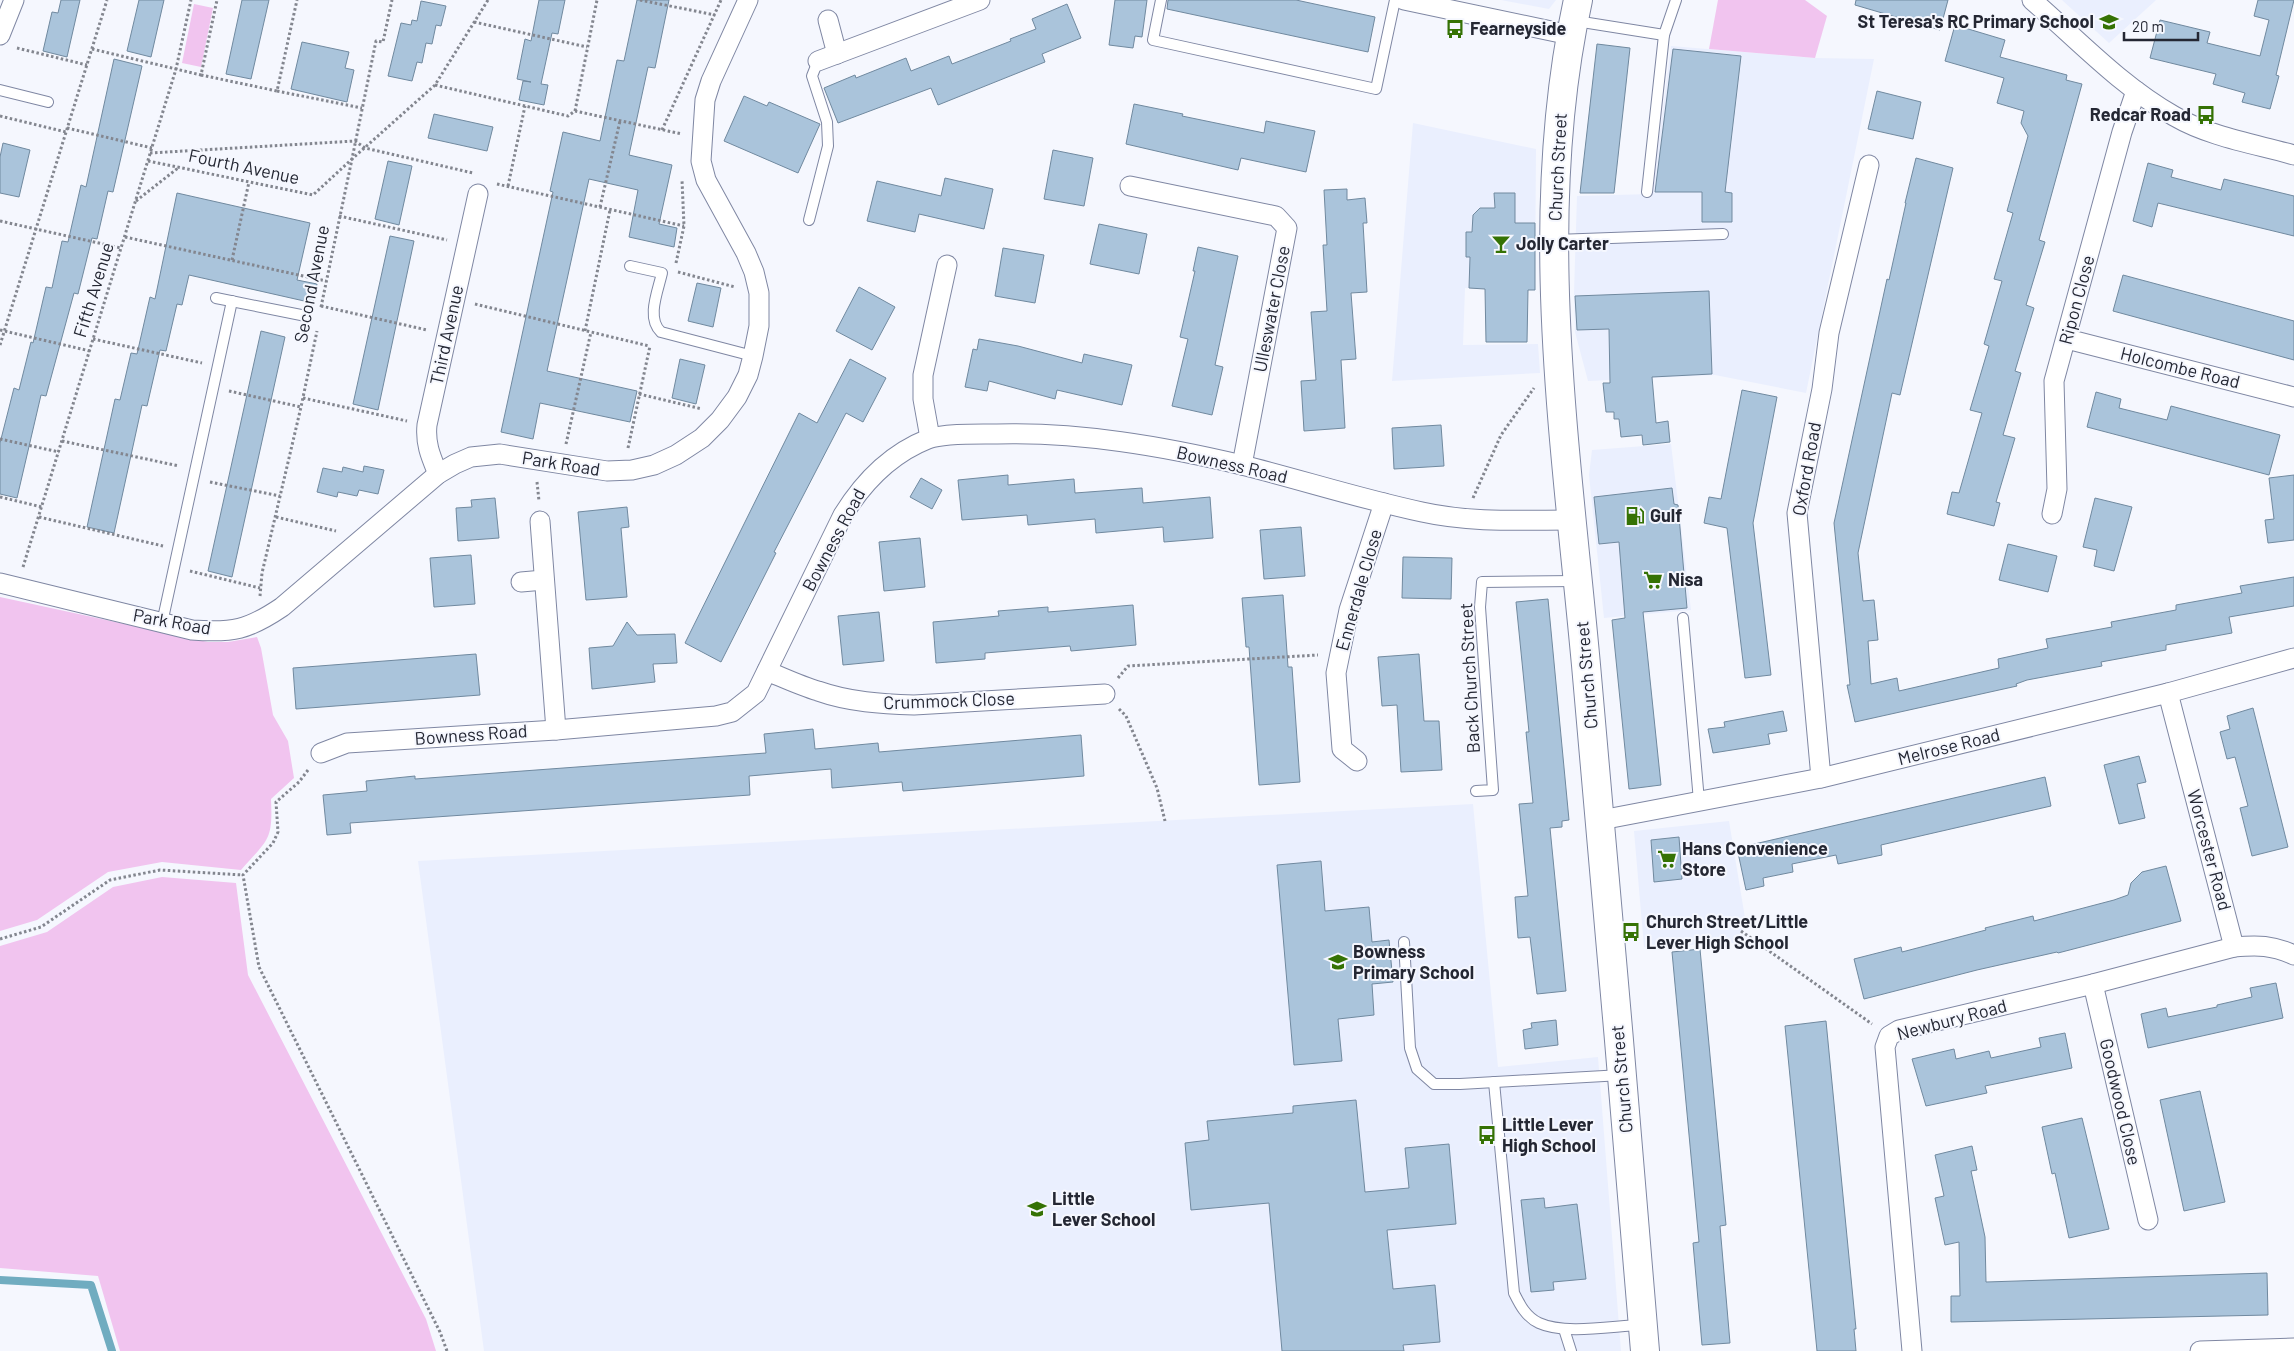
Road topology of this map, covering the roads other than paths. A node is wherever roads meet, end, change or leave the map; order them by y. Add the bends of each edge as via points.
1 (14, 0) edge
2 (748, 0) edge
3 (980, 0) edge
4 (1161, 0) edge
5 (1395, 0) edge
6 (1404, 0) edge
7 (1676, 0) edge
8 (2032, 0) edge
9 (952, 5) edge
10 (1479, 8) edge
11 (1574, 19) edge
12 (828, 20) dead end
13 (1664, 35) junction
14 (5, 41) edge
15 (837, 54) junction
16 (818, 61) joint
17 (0, 90) edge
18 (2136, 91) junction
19 (48, 102) dead end
20 (2294, 155) edge
21 (1869, 165) dead end
22 (1130, 186) dead end
23 (1647, 192) dead end
24 (478, 194) road end
25 (809, 220) dead end
26 (1723, 234) dead end
27 (1554, 240) junction
28 (947, 265) dead end
29 (630, 266) dead end
30 (216, 298) dead end
31 (232, 301) junction
32 (306, 316) dead end
33 (2067, 339) junction
34 (753, 356) junction
35 (2294, 397) edge
36 (930, 438) junction
37 (1242, 466) junction
38 (438, 474) junction
39 (1384, 503) junction
40 (2052, 514) dead end
41 (1572, 520) junction
42 (540, 521) road end
43 (544, 580) junction
44 (1578, 581) junction
45 (521, 582) dead end
46 (9, 585) edge
47 (1683, 618) dead end
48 (162, 623) junction
49 (2294, 658) edge
50 (767, 671) junction
51 (2168, 693) junction
52 (1105, 694) road end
53 (556, 730) junction
54 (321, 753) road end
55 (1357, 761) dead end
56 (1821, 778) junction
57 (1476, 791) dead end
58 (1699, 801) junction
59 (1601, 820) junction
60 (1404, 942) dead end
61 (2234, 947) junction
62 (2294, 956) edge
63 (2093, 984) junction
64 (1622, 1075) junction
65 (1494, 1082) junction
66 (2148, 1220) dead end
67 (1564, 1328) junction
68 (1644, 1338) edge
69 (2294, 1348) edge
70 (1571, 1351) edge
71 (1912, 1351) edge
72 (2200, 1351) edge

1 - 14 street
2 - 34 street, Park Road via 705,100 701,161 706,180 754,272 759,294 759,326
3 - 9 street
4 - 5 lane via 1153,40 1376,89
6 - 10 street
7 - 13 lane
8 - 18 street
9 - 15 street
10 - 11 street
11 - 13 lane
11 - 27 main road, Church Street via 1562,100
12 - 15 street
13 - 23 lane
15 - 16 street
16 - 25 lane via 812,76 829,134
17 - 19 lane
18 - 20 street via 2176,117 2218,134
18 - 33 street, Ripon Close
21 - 56 street, Oxford Road via 1830,334 1797,514
22 - 37 street, Ulleswater Close via 1276,216 1287,228
24 - 38 street, Third Avenue via 427,425 428,451
26 - 27 lane
27 - 41 main road, Church Street via 1556,334
28 - 36 street via 924,375 923,399
29 - 34 lane via 662,273 653,317 654,326 667,336
30 - 31 lane
31 - 32 lane
31 - 48 lane
33 - 35 street, Holcombe Road
33 - 40 street, Ripon Close via 2054,381 2057,489
34 - 38 street, Park Road via 737,397 702,438 676,455 654,464 622,470 591,470 500,454 471,457
36 - 37 street, Bowness Road via 979,434 1062,435 1147,445
36 - 50 street, Bowness Road via 878,469 854,496
37 - 39 street, Bowness Road
38 - 48 street, Park Road via 282,607 261,621 244,628 217,631 192,630
39 - 41 street, Bowness Road via 1463,519
39 - 55 street, Ennerdale Close via 1349,610 1336,673 1342,749
41 - 44 main road, Church Street
42 - 43 street
43 - 45 street
43 - 53 street
44 - 57 lane, Back Church Street via 1482,582 1480,607 1493,790
44 - 59 main road, Church Street
46 - 48 street, Park Road
47 - 58 lane
49 - 51 street, Melrose Road
50 - 52 street, Crummock Close via 818,692 889,705
50 - 53 street, Bowness Road via 756,693 732,712
51 - 56 street, Melrose Road
51 - 61 street, Worcester Road
53 - 54 street, Bowness Road via 348,743
56 - 58 street, Melrose Road
58 - 59 street, Melrose Road
59 - 64 main road, Church Street
60 - 65 lane via 1410,1048 1417,1069 1434,1084
61 - 62 street via 2278,947
61 - 63 street, Newbury Road
63 - 66 street, Goodwood Close
63 - 71 street, Newbury Road via 1899,1030 1889,1036 1885,1047
64 - 65 lane
64 - 68 main road, Church Street
65 - 67 lane via 1514,1293 1523,1310 1539,1323
67 - 68 lane
67 - 70 lane
69 - 72 street

